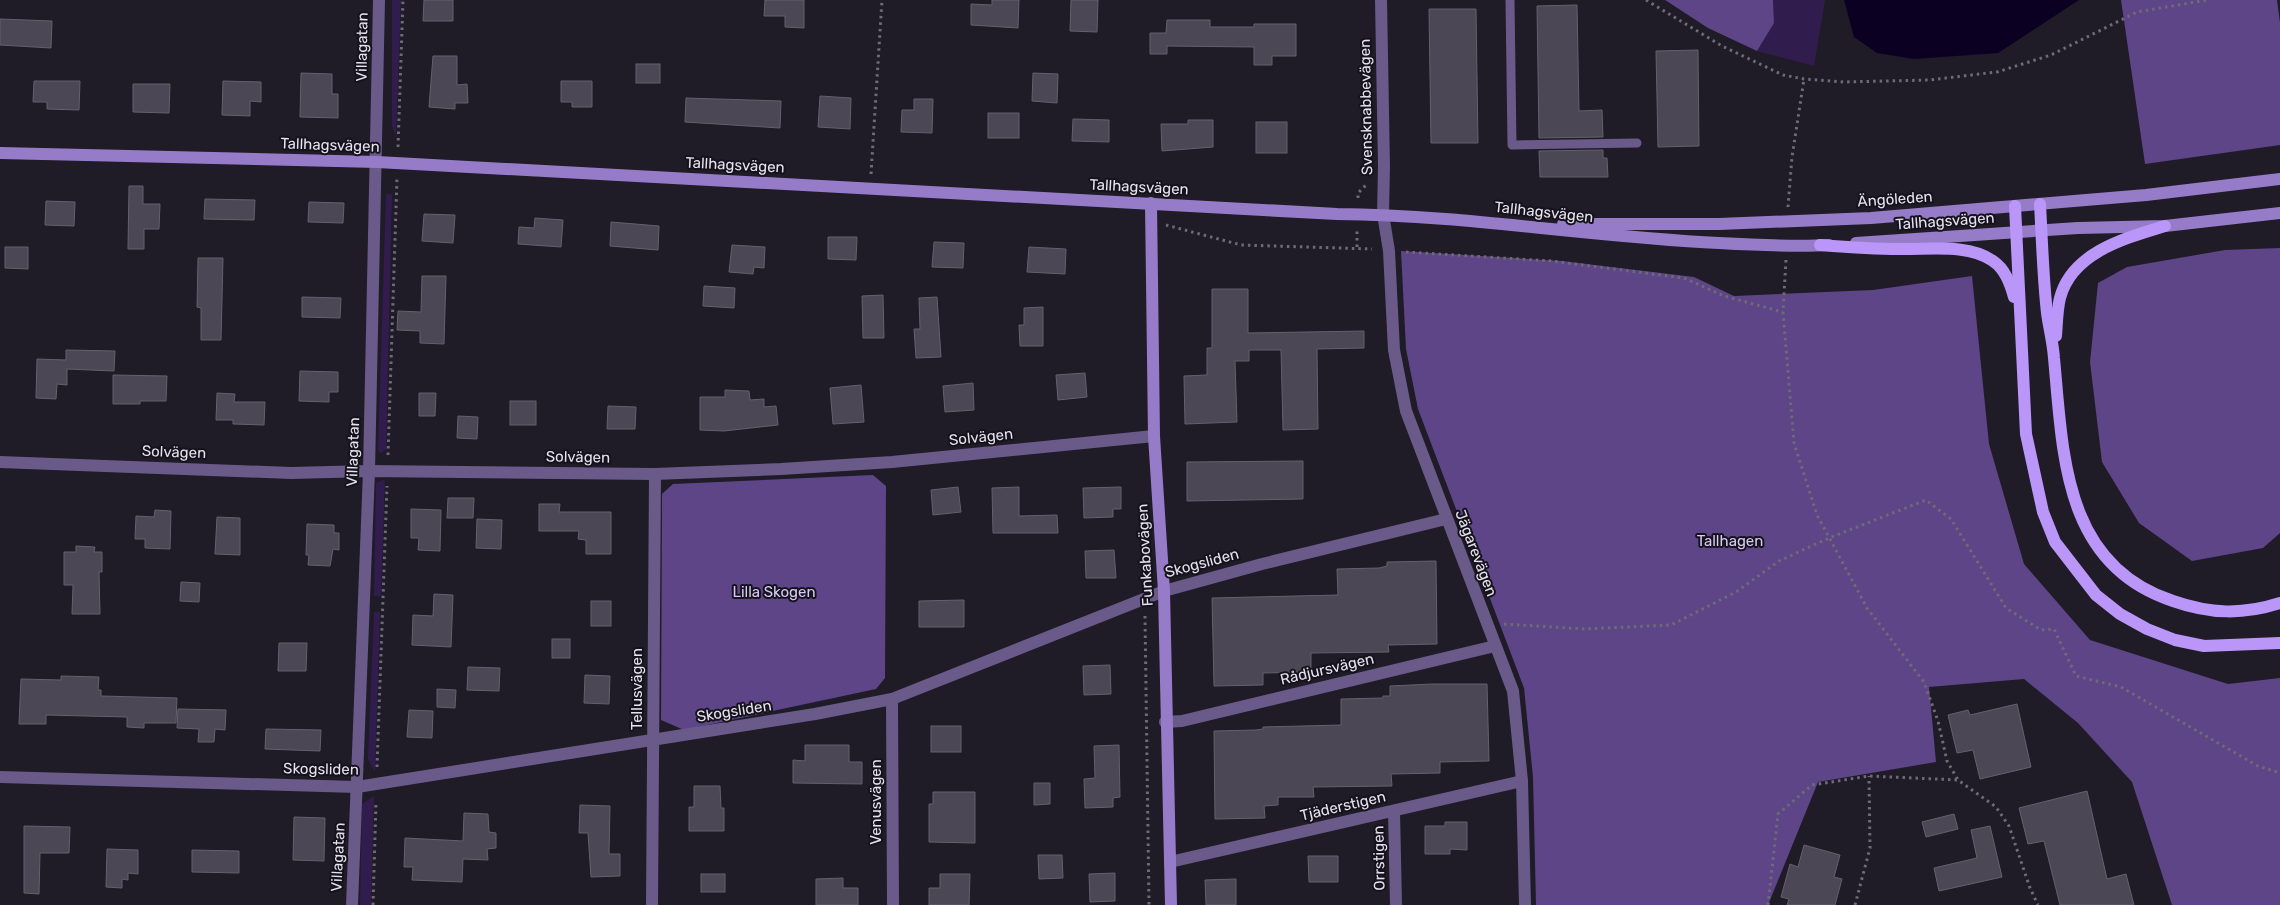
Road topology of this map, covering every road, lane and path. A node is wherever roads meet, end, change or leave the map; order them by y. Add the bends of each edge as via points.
1 (379, 0) edge
2 (403, 0) edge
3 (882, 0) edge
4 (1381, 0) edge
5 (1510, 0) edge
6 (1646, 0) edge
7 (2207, 0) edge
8 (1804, 79) junction
9 (1637, 143) dead end
10 (0, 153) edge
11 (377, 162) junction
12 (397, 163) junction
13 (2276, 180) edge
14 (870, 189) junction
15 (1151, 203) junction
16 (2040, 204) junction
17 (2016, 206) junction
18 (1788, 207) dead end
19 (2277, 213) edge
20 (1383, 214) junction
21 (1151, 222) junction
22 (1510, 225) junction
23 (2165, 226) junction
24 (2042, 231) junction
25 (2017, 233) junction
26 (1820, 245) junction
27 (1389, 251) junction
28 (1786, 259) dead end
29 (1782, 312) junction
30 (2020, 329) junction
31 (2054, 356) junction
32 (1154, 436) junction
33 (0, 462) edge
34 (369, 471) junction
35 (388, 471) junction
36 (654, 474) junction
37 (1446, 519) junction
38 (1829, 538) junction
39 (1144, 560) dead end
40 (1164, 591) junction
41 (1144, 598) junction
42 (2280, 603) edge
43 (1486, 623) junction
44 (2280, 643) edge
45 (1495, 646) junction
46 (892, 699) junction
47 (1165, 722) junction
48 (653, 741) junction
49 (2280, 774) edge
50 (1869, 776) junction
51 (0, 777) edge
52 (1958, 780) junction
53 (1522, 781) junction
54 (377, 784) junction
55 (357, 787) junction
56 (1394, 811) junction
57 (1170, 862) junction
58 (352, 905) edge
59 (373, 905) edge
60 (652, 905) edge
61 (893, 905) edge
62 (1149, 905) edge
63 (1171, 905) edge
64 (1396, 905) edge
65 (1525, 905) edge
66 (1768, 905) edge
67 (1855, 905) edge
68 (2038, 905) edge

1 - 11 street, Villagatan
2 - 12 path
3 - 14 path
4 - 20 street, Svensknabbevägen
5 - 9 lane via 1512,145
6 - 8 path via 1722,46 1783,74
7 - 8 path via 2136,12 2051,55 1997,72 1930,80 1844,82
8 - 18 path
10 - 11 main road, Tallhagsvägen
11 - 12 main road, Tallhagsvägen
11 - 34 street, Villagatan
12 - 14 main road, Tallhagsvägen
12 - 35 path
13 - 16 main road, Ängöleden
14 - 15 main road, Tallhagsvägen
15 - 20 main road, Tallhagsvägen
15 - 21 main road, Funkabovägen
16 - 17 main road, Ängöleden
16 - 24 main road
17 - 22 main road, Ängöleden via 1787,222
17 - 25 main road
19 - 23 main road, Tallhagsvägen
20 - 22 main road, Tallhagsvägen
20 - 27 street, Jägarevägen
21 - 27 path via 1241,245 1357,247
21 - 32 main road, Funkabovägen
22 - 26 main road, Tallhagsvägen via 1635,238
23 - 24 main road, Tallhagsvägen
23 - 31 main road via 2126,238 2102,250 2080,265 2068,279 2060,296
24 - 25 main road, Tallhagsvägen
24 - 31 main road via 2047,313
25 - 26 main road, Tallhagsvägen
25 - 30 main road
26 - 30 main road via 1959,250 1985,256 2002,269 2008,279
27 - 29 path via 1551,262 1684,278 1724,296
27 - 37 street, Jägarevägen via 1394,350 1406,411
28 - 29 path
29 - 38 path via 1794,443 1817,515
30 - 44 main road via 2026,434 2034,476 2055,542 2075,570 2096,595 2120,614 2175,640 2204,646
31 - 42 main road via 2062,452 2068,482 2091,537 2104,555 2144,590 2197,609 2220,613 2249,611
32 - 36 street, Solvägen via 892,462
32 - 40 main road, Funkabovägen
33 - 34 street, Solvägen via 291,473
34 - 35 street, Solvägen
34 - 55 street, Villagatan
35 - 36 street, Solvägen
35 - 54 path
36 - 48 street, Tellusvägen
37 - 40 street, Skogsliden
37 - 43 street, Jägarevägen
38 - 43 path via 1779,561 1736,592 1671,625 1584,629
38 - 49 path via 1926,500 1951,519 2006,608 2041,630 2054,629 2076,676 2121,686 2258,766
38 - 52 path via 1867,608 1924,682 1938,721 1946,761
39 - 41 path
40 - 41 street, Skogsliden
40 - 47 main road, Funkabovägen
41 - 46 street, Skogsliden
41 - 62 path
43 - 45 street, Jägarevägen
45 - 47 street, Rådjursvägen via 1182,721
45 - 53 street, Jägarevägen via 1513,691
46 - 48 street, Skogsliden
46 - 61 street, Venusvägen
47 - 57 main road, Funkabovägen
48 - 54 street, Skogsliden
48 - 60 street, Tellusvägen
50 - 52 path
50 - 66 path via 1812,784 1778,814
50 - 67 path via 1870,848
51 - 55 street, Skogsliden
52 - 68 path via 1996,807 2009,826
53 - 56 street, Tjäderstigen
53 - 65 street, Jägarevägen
54 - 55 street, Skogsliden
54 - 59 path
55 - 58 street, Villagatan
56 - 57 street, Tjäderstigen
56 - 64 street, Orrstigen
57 - 63 main road, Funkabovägen

